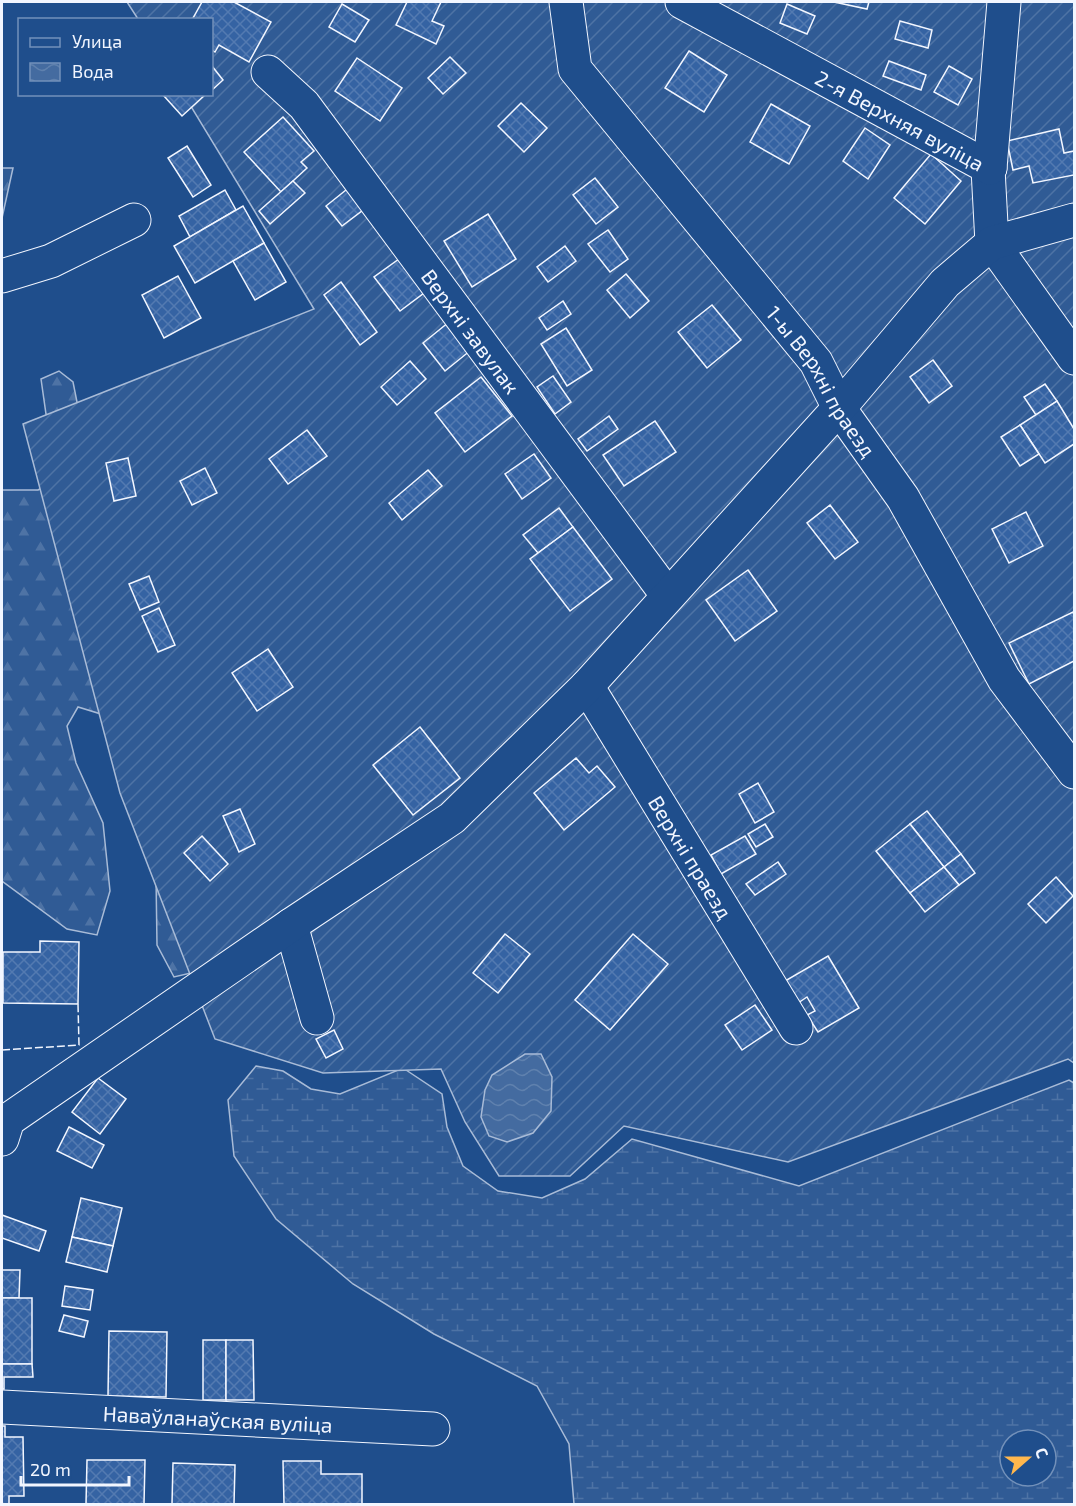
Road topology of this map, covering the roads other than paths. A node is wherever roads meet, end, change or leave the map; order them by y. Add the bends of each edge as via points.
1 (566, 2) edge
2 (682, 2) edge
3 (1004, 2) edge
4 (268, 72) dead end
5 (990, 168) junction
6 (134, 220) dead end
7 (1074, 220) edge
8 (992, 243) junction
9 (2, 276) edge
10 (1074, 358) edge
11 (839, 408) junction
12 (668, 596) junction
13 (587, 686) junction
14 (1074, 772) edge
15 (291, 925) junction
16 (317, 1018) dead end
17 (796, 1028) dead end
18 (2, 1139) edge
19 (2, 1407) edge
20 (433, 1429) dead end

1 - 11 street, 1-ы Верхні праезд via 574,69 816,362
2 - 5 street, 2-я Верхняя вуліца
3 - 5 street
4 - 12 street, Верхні завулак via 304,105
5 - 8 street, 2-я Верхняя вуліца
6 - 9 street via 51,261
7 - 8 street
8 - 10 street
8 - 11 street via 945,283
11 - 12 street
11 - 14 street, 1-ы Верхні праезд via 903,498 1004,679
12 - 13 street
13 - 15 street via 452,818
13 - 17 street, Верхні праезд
15 - 16 street
15 - 18 street via 8,1120
19 - 20 street, Наваўланаўская вуліца

